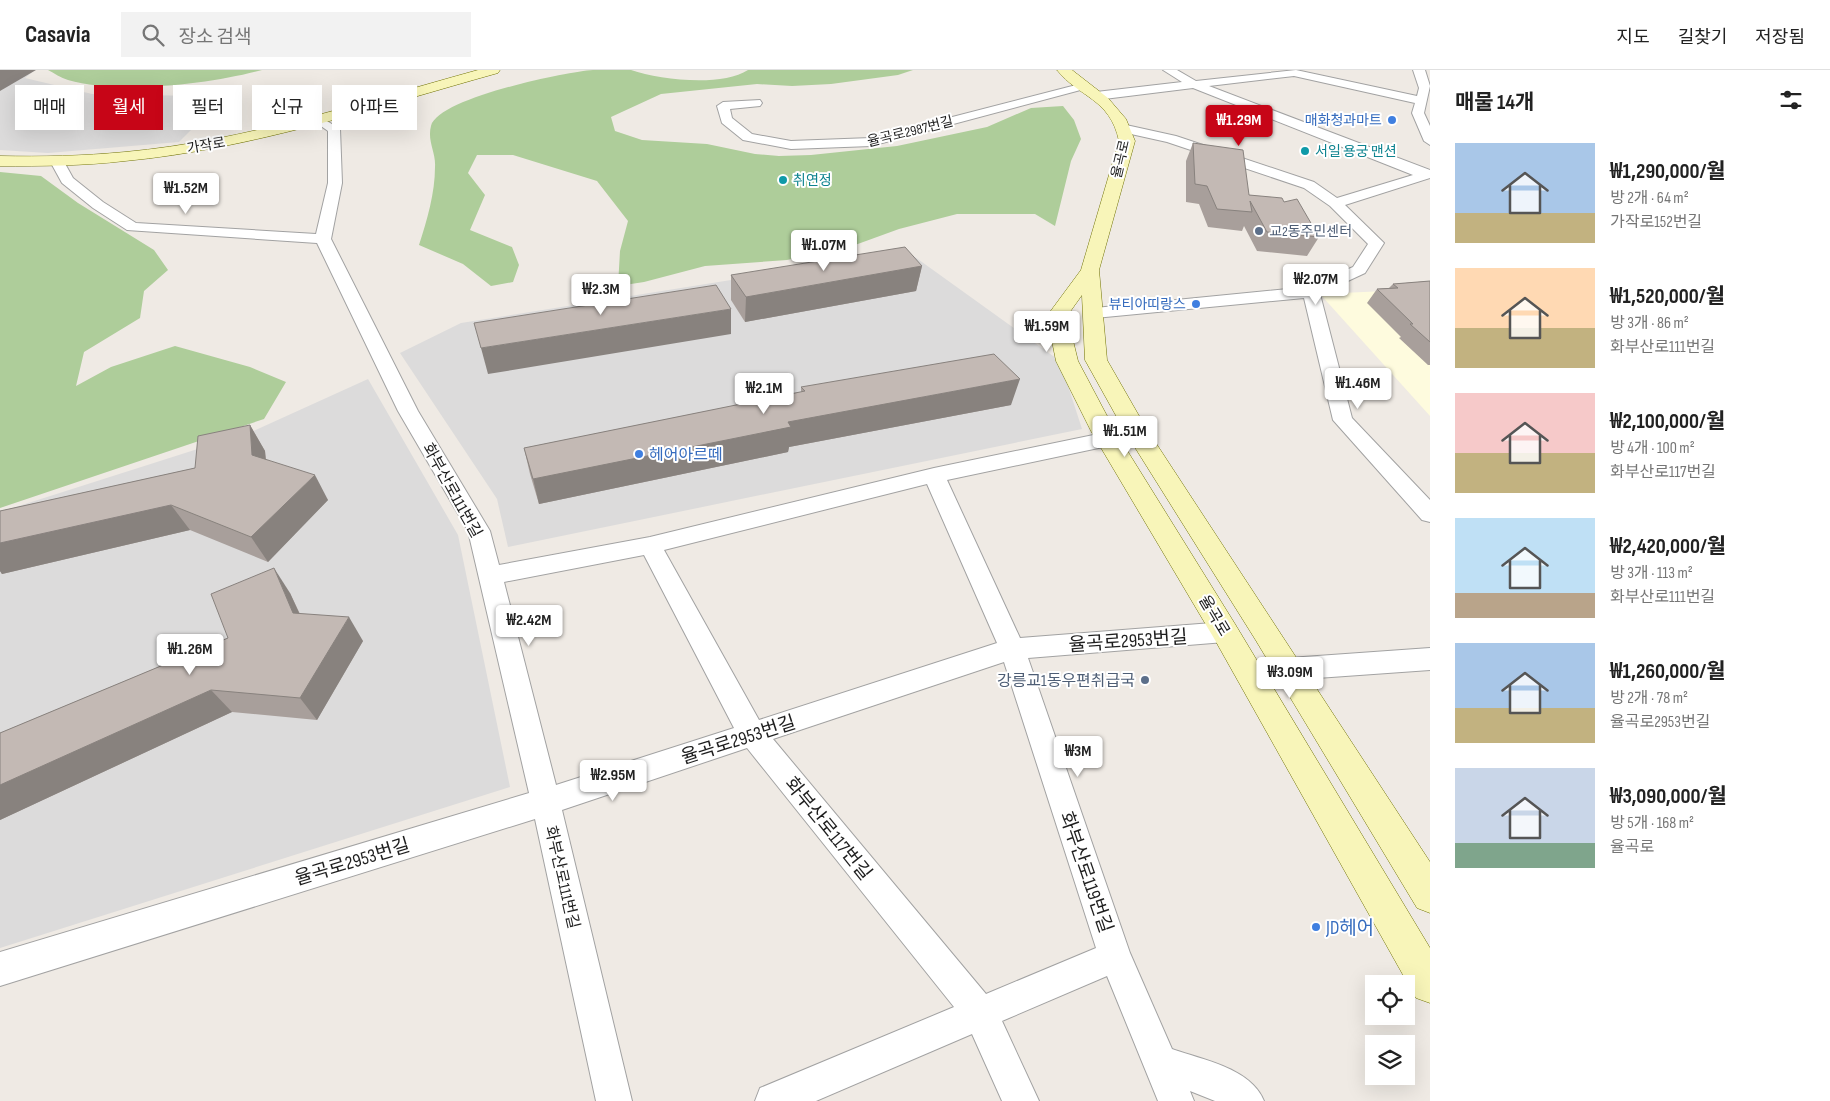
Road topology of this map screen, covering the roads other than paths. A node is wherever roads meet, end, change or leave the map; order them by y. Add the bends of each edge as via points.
1 (493, 70) edge
2 (1064, 70) edge
3 (1169, 70) edge
4 (1419, 70) edge
5 (1193, 84) junction
6 (1084, 86) junction
7 (1096, 96) junction
8 (1421, 101) junction
9 (756, 103) dead end
10 (322, 118) edge
11 (322, 122) edge
12 (1126, 129) junction
13 (274, 130) edge
14 (1430, 141) edge
15 (0, 160) edge
16 (58, 163) junction
17 (1428, 174) edge
18 (1335, 202) junction
19 (323, 239) junction
20 (1090, 270) junction
21 (1311, 292) junction
22 (1095, 313) junction
23 (1141, 438) junction
24 (1108, 439) junction
25 (934, 476) junction
26 (1430, 514) edge
27 (650, 544) junction
28 (490, 576) junction
29 (1226, 632) junction
30 (1012, 649) junction
31 (1430, 659) edge
32 (1289, 669) junction
33 (752, 734) junction
34 (546, 802) junction
35 (1430, 895) edge
36 (1115, 956) junction
37 (0, 969) edge
38 (1430, 984) edge
39 (980, 1013) junction
40 (1159, 1062) junction
41 (614, 1101) edge
42 (773, 1101) edge
43 (1021, 1101) edge
44 (1176, 1101) edge
45 (1246, 1101) edge

1 - 10 street, 가작로
2 - 6 street, 율곡로
3 - 5 street
4 - 8 street via 1425,88
5 - 7 street
5 - 8 street via 1294,73
5 - 17 street
6 - 7 street, 율곡로
6 - 9 street, 율곡로2987번길 via 871,142 792,145 748,137 726,120 723,106
7 - 12 street, 율곡로
8 - 14 street via 1418,113
11 - 19 street via 334,129 335,182
12 - 18 street via 1171,139 1309,185
12 - 20 street, 율곡로 via 1125,146
13 - 16 street, 가작로 via 172,152
15 - 16 street, 가작로
16 - 19 street via 67,180 132,227
17 - 18 street
18 - 21 street via 1376,243 1360,270
19 - 28 street, 화부산로111번길 via 408,411 479,531
20 - 22 street, 율곡로
20 - 24 street, 율곡로 via 1057,316 1067,361
21 - 22 street
21 - 26 street via 1343,420
22 - 23 street, 율곡로 via 1096,360
23 - 24 street
23 - 32 street, 율곡로
24 - 25 street
24 - 29 street, 율곡로
25 - 27 street
25 - 30 street, 화부산로119번길
27 - 28 street
27 - 33 street, 화부산로117번길
28 - 34 street, 화부산로111번길
29 - 30 street, 율곡로2953번길
29 - 38 street, 율곡로
30 - 33 street, 율곡로2953번길
30 - 36 street, 화부산로119번길
31 - 32 street
32 - 35 street, 율곡로
33 - 34 street, 율곡로2953번길
33 - 39 street, 화부산로117번길
34 - 37 street, 율곡로2953번길
34 - 41 street, 화부산로111번길
36 - 39 street
36 - 40 street, 화부산로119번길
39 - 42 street
39 - 43 street, 화부산로117번길
40 - 44 street, 화부산로119번길
40 - 45 street via 1221,1084

